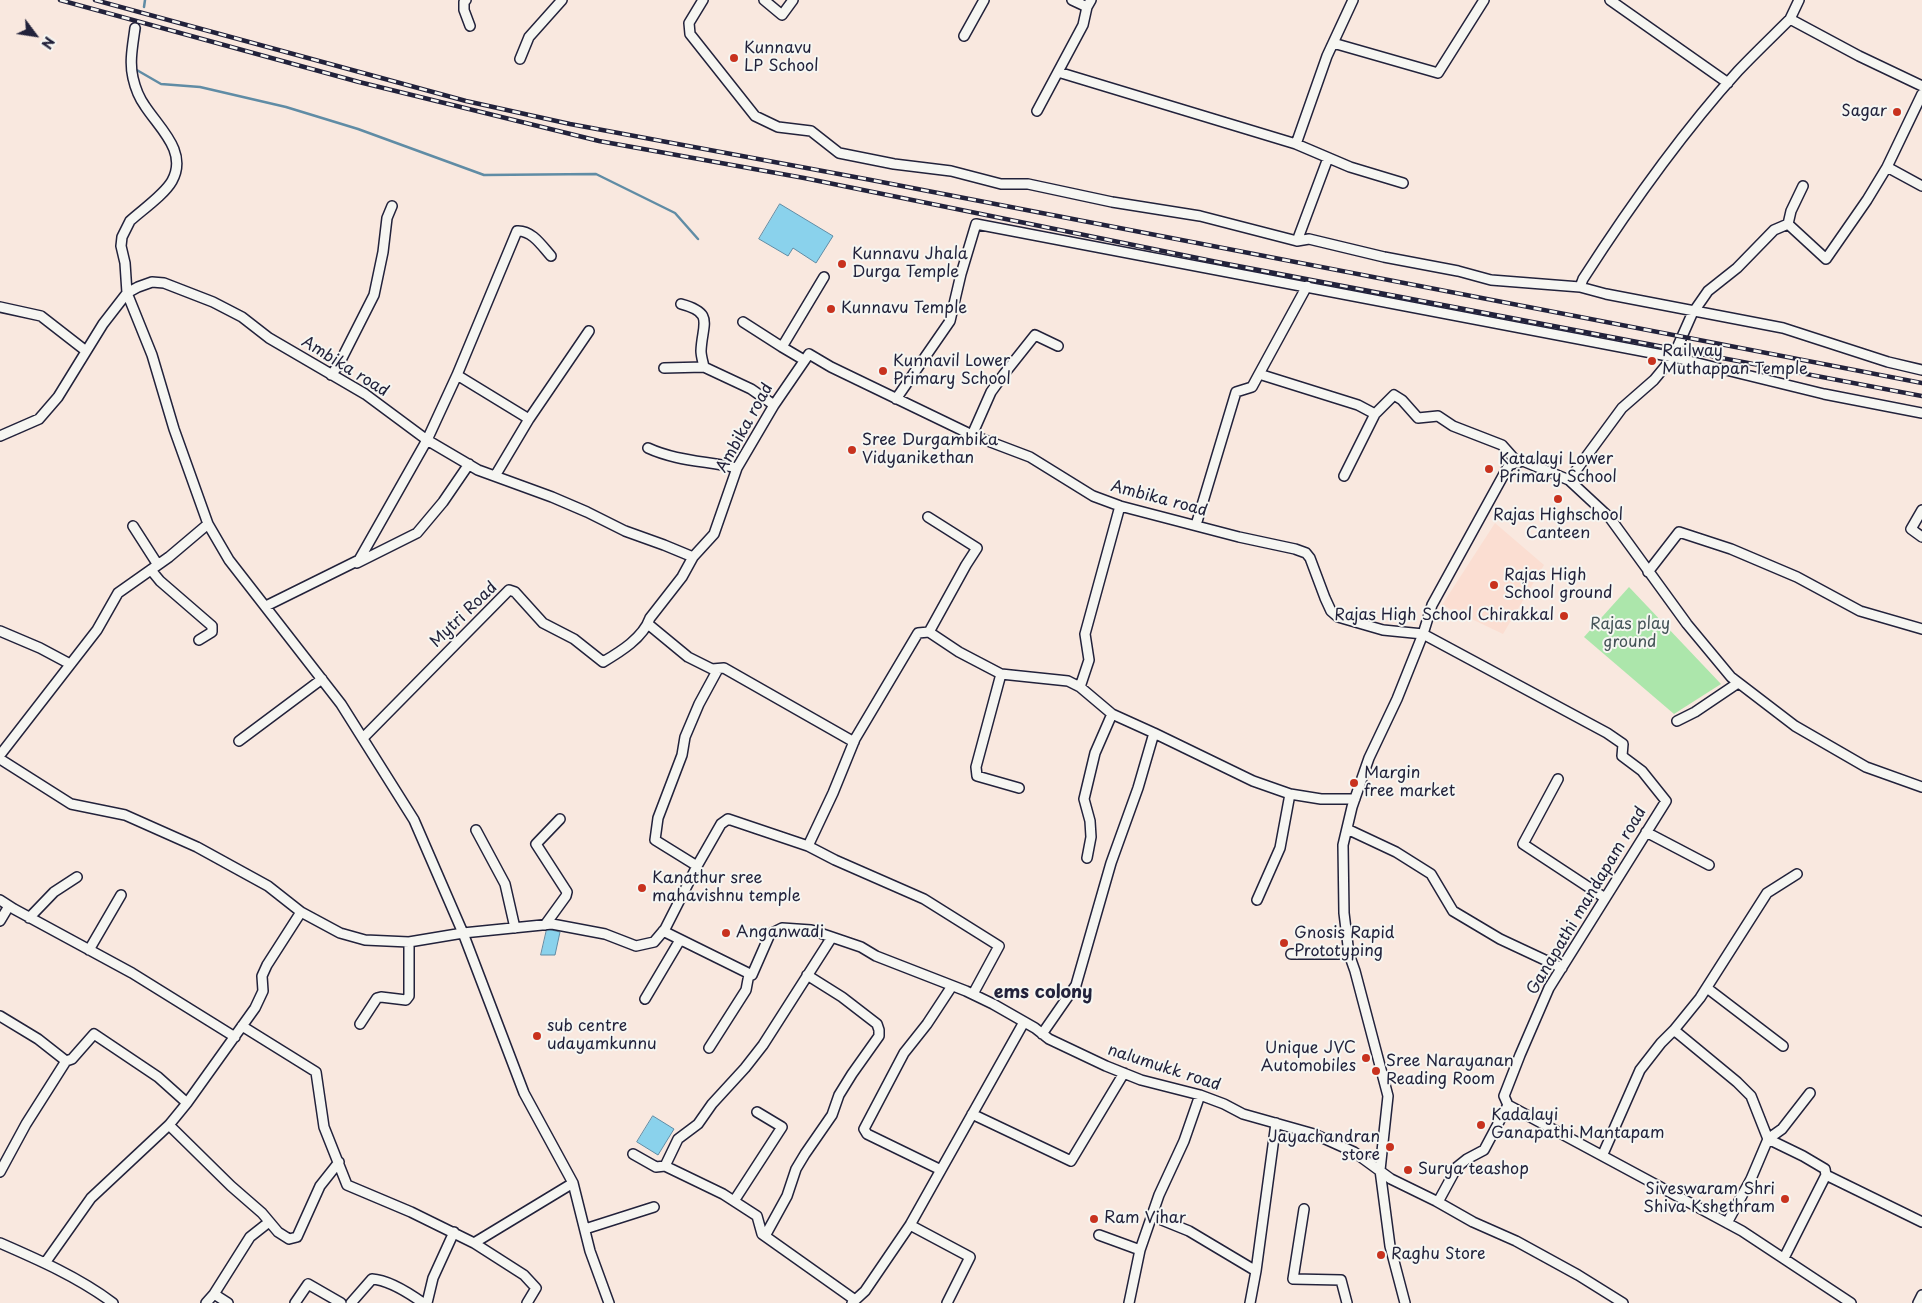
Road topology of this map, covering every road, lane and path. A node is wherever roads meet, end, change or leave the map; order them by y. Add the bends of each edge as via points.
1 (466, 0) edge
2 (562, 0) edge
3 (703, 0) edge
4 (764, 0) edge
5 (793, 0) edge
6 (984, 0) edge
7 (1072, 0) edge
8 (1353, 0) edge
9 (1484, 0) edge
10 (1610, 0) edge
11 (1799, 0) edge
12 (1089, 3) edge
13 (1790, 19) junction
14 (470, 26) dead end
15 (135, 28) dead end
16 (964, 36) dead end
17 (1333, 43) junction
18 (520, 59) dead end
19 (1058, 72) junction
20 (1728, 83) junction
21 (1922, 86) edge
22 (1922, 94) edge
23 (1037, 111) dead end
24 (1296, 144) junction
25 (1328, 158) junction
26 (1887, 167) junction
27 (1403, 182) dead end
28 (1802, 186) dead end
29 (1922, 186) edge
30 (392, 206) dead end
31 (1788, 224) junction
32 (1297, 241) junction
33 (551, 256) dead end
34 (824, 277) dead end
35 (1307, 286) junction
36 (1580, 287) junction
37 (127, 293) junction
38 (681, 304) dead end
39 (0, 307) edge
40 (1694, 312) junction
41 (743, 322) dead end
42 (589, 331) dead end
43 (1058, 346) dead end
44 (782, 348) junction
45 (86, 351) junction
46 (1674, 357) junction
47 (804, 360) junction
48 (704, 367) junction
49 (664, 368) dead end
50 (1922, 370) edge
51 (1259, 374) junction
52 (331, 375) junction
53 (458, 375) junction
54 (896, 399) junction
55 (774, 405) junction
56 (1922, 412) edge
57 (1375, 414) junction
58 (529, 418) junction
59 (972, 435) junction
60 (0, 436) edge
61 (427, 440) junction
62 (648, 448) dead end
63 (1518, 463) junction
64 (469, 464) junction
65 (737, 468) junction
66 (495, 476) junction
67 (1344, 476) dead end
68 (1569, 480) junction
69 (1120, 506) junction
70 (1922, 510) edge
71 (928, 517) dead end
72 (208, 524) junction
73 (1196, 525) junction
74 (133, 526) dead end
75 (1922, 537) edge
76 (693, 558) junction
77 (154, 567) junction
78 (1648, 572) junction
79 (266, 606) junction
80 (648, 624) junction
81 (1922, 629) edge
82 (0, 631) edge
83 (929, 632) junction
84 (1423, 634) junction
85 (199, 640) dead end
86 (70, 664) junction
87 (718, 669) junction
88 (1001, 674) junction
89 (322, 679) junction
90 (1738, 683) junction
91 (1080, 687) junction
92 (1112, 714) junction
93 (1677, 721) dead end
94 (1154, 732) junction
95 (363, 738) junction
96 (239, 741) dead end
97 (854, 742) junction
98 (0, 755) edge
99 (0, 759) edge
100 (1558, 779) dead end
101 (1922, 787) edge
102 (1019, 788) dead end
103 (1290, 794) junction
104 (1355, 799) junction
105 (560, 819) dead end
106 (1347, 829) junction
107 (476, 830) dead end
108 (1646, 832) junction
109 (808, 846) junction
110 (1087, 858) dead end
111 (1709, 865) dead end
112 (697, 866) junction
113 (1797, 874) dead end
114 (77, 877) dead end
115 (121, 895) dead end
116 (1606, 898) junction
117 (0, 900) edge
118 (1257, 900) dead end
119 (9, 906) junction
120 (301, 912) junction
121 (29, 918) junction
122 (0, 921) edge
123 (545, 925) junction
124 (515, 928) junction
125 (663, 931) junction
126 (463, 933) junction
127 (832, 937) junction
128 (680, 940) junction
129 (409, 942) junction
130 (89, 950) junction
131 (1291, 954) dead end
132 (1349, 954) junction
133 (1562, 968) junction
134 (749, 974) junction
135 (808, 975) junction
136 (952, 986) junction
137 (1707, 988) junction
138 (973, 994) junction
139 (645, 999) dead end
140 (0, 1016) edge
141 (1024, 1022) junction
142 (360, 1024) dead end
143 (242, 1026) junction
144 (1674, 1030) junction
145 (1042, 1034) junction
146 (236, 1037) junction
147 (1783, 1046) dead end
148 (709, 1048) dead end
149 (66, 1061) junction
150 (1124, 1074) junction
151 (1810, 1093) dead end
152 (1200, 1095) junction
153 (187, 1103) junction
154 (1508, 1104) junction
155 (756, 1112) dead end
156 (972, 1114) junction
157 (1276, 1123) junction
158 (169, 1125) junction
159 (1768, 1139) junction
160 (633, 1154) dead end
161 (1603, 1154) junction
162 (339, 1162) junction
163 (665, 1166) junction
164 (941, 1170) junction
165 (1380, 1170) junction
166 (0, 1172) edge
167 (1826, 1175) junction
168 (573, 1183) junction
169 (734, 1201) junction
170 (1438, 1202) junction
171 (654, 1208) dead end
172 (1304, 1209) dead end
173 (1152, 1216) junction
174 (269, 1222) junction
175 (1922, 1222) edge
176 (1727, 1223) junction
177 (910, 1225) junction
178 (584, 1229) junction
179 (454, 1232) junction
180 (1099, 1234) dead end
181 (765, 1236) junction
182 (474, 1242) junction
183 (0, 1243) edge
184 (1140, 1250) junction
185 (1784, 1258) junction
186 (45, 1263) junction
187 (1256, 1271) junction
188 (214, 1294) junction
189 (1922, 1296) edge
190 (853, 1302) edge
191 (113, 1303) edge
192 (206, 1303) edge
193 (228, 1303) edge
194 (295, 1303) edge
195 (341, 1303) edge
196 (352, 1303) edge
197 (423, 1303) edge
198 (427, 1303) edge
199 (528, 1303) edge
200 (609, 1303) edge
201 (947, 1303) edge
202 (1129, 1303) edge
203 (1250, 1303) edge
204 (1348, 1303) edge
205 (1405, 1303) edge
206 (1623, 1303) edge
207 (1851, 1303) edge
208 (1918, 1303) edge

1 - 14 street via 464,10
2 - 18 street via 529,37
3 - 32 street via 689,23 690,34 755,116 778,127 811,131 839,153 950,171 1001,184 1028,184 1200,216
4 - 5 street via 782,15
6 - 16 street
7 - 12 street
8 - 17 street
9 - 17 street via 1438,73
10 - 20 street
11 - 13 street
12 - 19 street via 1083,25
13 - 20 street
13 - 21 street
15 - 37 street via 131,63 133,79 145,106 172,143 177,164 171,183 130,221 126,229 121,246
17 - 24 street
19 - 23 street
19 - 24 street
20 - 36 street via 1672,150 1626,214
22 - 26 street
24 - 25 street
25 - 27 street
25 - 32 street
26 - 29 street
26 - 31 street via 1826,258
28 - 31 street
30 - 52 street via 374,295
31 - 40 street via 1774,230 1737,268 1708,291
32 - 36 street via 1309,239 1458,270 1491,280
33 - 53 street via 533,236 517,232
34 - 44 street
35 - 46 street
35 - 51 street
35 - 54 street via 976,224 960,274 950,321
36 - 40 street
37 - 45 street, Ambika road
37 - 52 street, Ambika road via 152,282 164,283 212,302 242,317 269,338
37 - 72 street via 152,354 174,429
38 - 48 street via 702,313 705,320 701,352
39 - 45 street via 42,316
40 - 46 street
40 - 50 street via 1783,328
41 - 44 street
42 - 58 street
43 - 59 street via 1035,335 992,392
44 - 47 street
45 - 60 street, Ambika road via 58,397 39,419
46 - 56 street via 1824,394
46 - 68 street via 1622,408
47 - 54 street, Ambika road via 809,354
47 - 55 street, Ambika road
48 - 49 street
48 - 55 street via 751,389
51 - 57 street via 1358,405
51 - 73 street via 1252,386 1236,392
52 - 61 street, Ambika road via 365,394
53 - 58 street
53 - 61 street
54 - 59 street, Ambika road
55 - 65 street, Ambika road
57 - 63 street via 1394,395 1418,418 1438,416 1453,426 1502,445
57 - 67 street
58 - 66 street
59 - 69 street, Ambika road via 1030,457 1093,496
61 - 64 street, Ambika road
61 - 79 street via 358,560
62 - 65 street via 670,457
63 - 68 street via 1523,461
63 - 84 street via 1510,465 1432,605
64 - 66 street, Ambika road
64 - 79 street via 443,502 416,532
65 - 76 street, Ambika road via 714,534
66 - 76 street, Ambika road
68 - 78 street via 1610,518
69 - 73 street, Ambika road
69 - 91 street via 1084,634 1088,660
70 - 75 street via 1911,529
71 - 83 street via 977,548
72 - 77 street
72 - 79 street via 229,560
73 - 84 street, Ambika road via 1306,553 1325,598 1338,617 1383,630
74 - 77 street
76 - 80 street, Mytri Road
77 - 85 street via 160,581 212,626 212,632
77 - 86 street via 118,593
78 - 81 street via 1679,532 1798,577 1860,610
78 - 90 street
79 - 89 street
80 - 87 street via 688,657
80 - 95 street, Mytri Road via 626,649 603,662 574,639 543,623 515,592 508,590
82 - 86 street
83 - 88 street
83 - 97 street via 918,633
84 - 104 street via 1369,758
84 - 108 street, Ganapathi mandapam road via 1623,744 1622,756 1642,771 1666,801
86 - 98 street
87 - 97 street via 724,668
87 - 112 street via 685,737 682,755 658,818 655,840
88 - 91 street via 1068,681
88 - 102 street via 976,767 977,776
89 - 95 street
89 - 96 street
90 - 93 street
90 - 101 street via 1796,726 1866,767
91 - 92 street
92 - 94 street
92 - 110 street via 1095,753 1084,799 1092,837
94 - 103 street via 1253,781
94 - 145 street via 1076,985
95 - 126 street via 414,820
97 - 109 street
99 - 120 street via 71,804 125,815 197,847 268,886
100 - 116 street via 1523,844
103 - 104 street via 1321,799
103 - 118 street via 1280,848
104 - 106 street
105 - 123 street via 536,844 567,892
106 - 132 street via 1343,845 1344,913
106 - 133 street via 1396,852 1431,874 1453,911 1500,939
107 - 124 street via 505,884
108 - 111 street
108 - 116 street, Ganapathi mandapam road
109 - 112 street via 728,819 721,824
109 - 138 street via 924,899 999,946
112 - 125 street
113 - 137 street via 1767,893
114 - 121 street via 54,892
115 - 130 street
116 - 133 street, Ganapathi mandapam road
117 - 119 street
119 - 121 street
119 - 122 street
120 - 129 street via 340,934 365,940
120 - 143 street via 267,965 262,976 263,991
121 - 130 street
123 - 124 street
123 - 125 street via 605,934 636,946 654,942
124 - 126 street
125 - 128 street
126 - 129 street
126 - 168 street via 524,1094
127 - 134 street, nalumukk road via 811,930 782,928 770,934 752,975
127 - 135 street
127 - 136 street, nalumukk road
128 - 134 street
128 - 139 street
129 - 142 street via 406,1000 377,998
130 - 146 street
131 - 132 street
132 - 165 street via 1388,1096
133 - 154 street, Ganapathi mandapam road via 1549,988 1520,1054 1504,1096
134 - 148 street, nalumukk road via 746,990
135 - 163 street via 763,1045 698,1124 678,1139
135 - 181 street via 877,1024 879,1036 852,1074 832,1115 796,1168 787,1196
136 - 138 street, nalumukk road
136 - 164 street via 904,1053 864,1129 868,1134
137 - 144 street
137 - 147 street
138 - 141 street, nalumukk road
140 - 149 street
141 - 145 street, nalumukk road
141 - 156 street
143 - 146 street
143 - 162 street via 316,1072 324,1127
144 - 159 street via 1751,1096
144 - 161 street via 1640,1070
145 - 150 street, nalumukk road
146 - 153 street
149 - 153 street via 94,1034 158,1077
149 - 166 street
150 - 152 street, nalumukk road
150 - 156 street via 1071,1161
151 - 159 street via 1782,1130
152 - 157 street, nalumukk road via 1243,1114
152 - 173 street
153 - 158 street
154 - 161 street
154 - 170 street via 1484,1150 1457,1167
155 - 169 street via 782,1128
156 - 164 street
157 - 165 street, nalumukk road via 1314,1134 1354,1152
157 - 187 street
158 - 174 street
158 - 186 street via 92,1198
159 - 167 street via 1810,1160 1825,1170
159 - 176 street
160 - 163 street via 656,1167
161 - 176 street
162 - 174 street via 320,1186 297,1237 289,1239
162 - 179 street via 347,1185
163 - 169 street
164 - 177 street
165 - 170 street, nalumukk road via 1391,1179
165 - 205 street via 1390,1246
167 - 175 street
167 - 185 street
168 - 178 street
168 - 182 street
169 - 181 street via 757,1216
170 - 206 street, nalumukk road via 1516,1241
171 - 178 street
172 - 204 street via 1293,1278 1341,1280
173 - 184 street
173 - 187 street via 1189,1231
174 - 188 street via 250,1237
176 - 185 street
177 - 190 street via 865,1291
177 - 201 street via 970,1257
178 - 200 street
179 - 182 street
179 - 198 street via 432,1278
180 - 184 street
181 - 190 street
182 - 199 street via 524,1275 536,1288
183 - 186 street
184 - 202 street
185 - 207 street
186 - 191 street
187 - 203 street
188 - 192 street
188 - 193 street
189 - 208 street
194 - 195 street via 308,1284
196 - 197 street via 372,1280 392,1285

